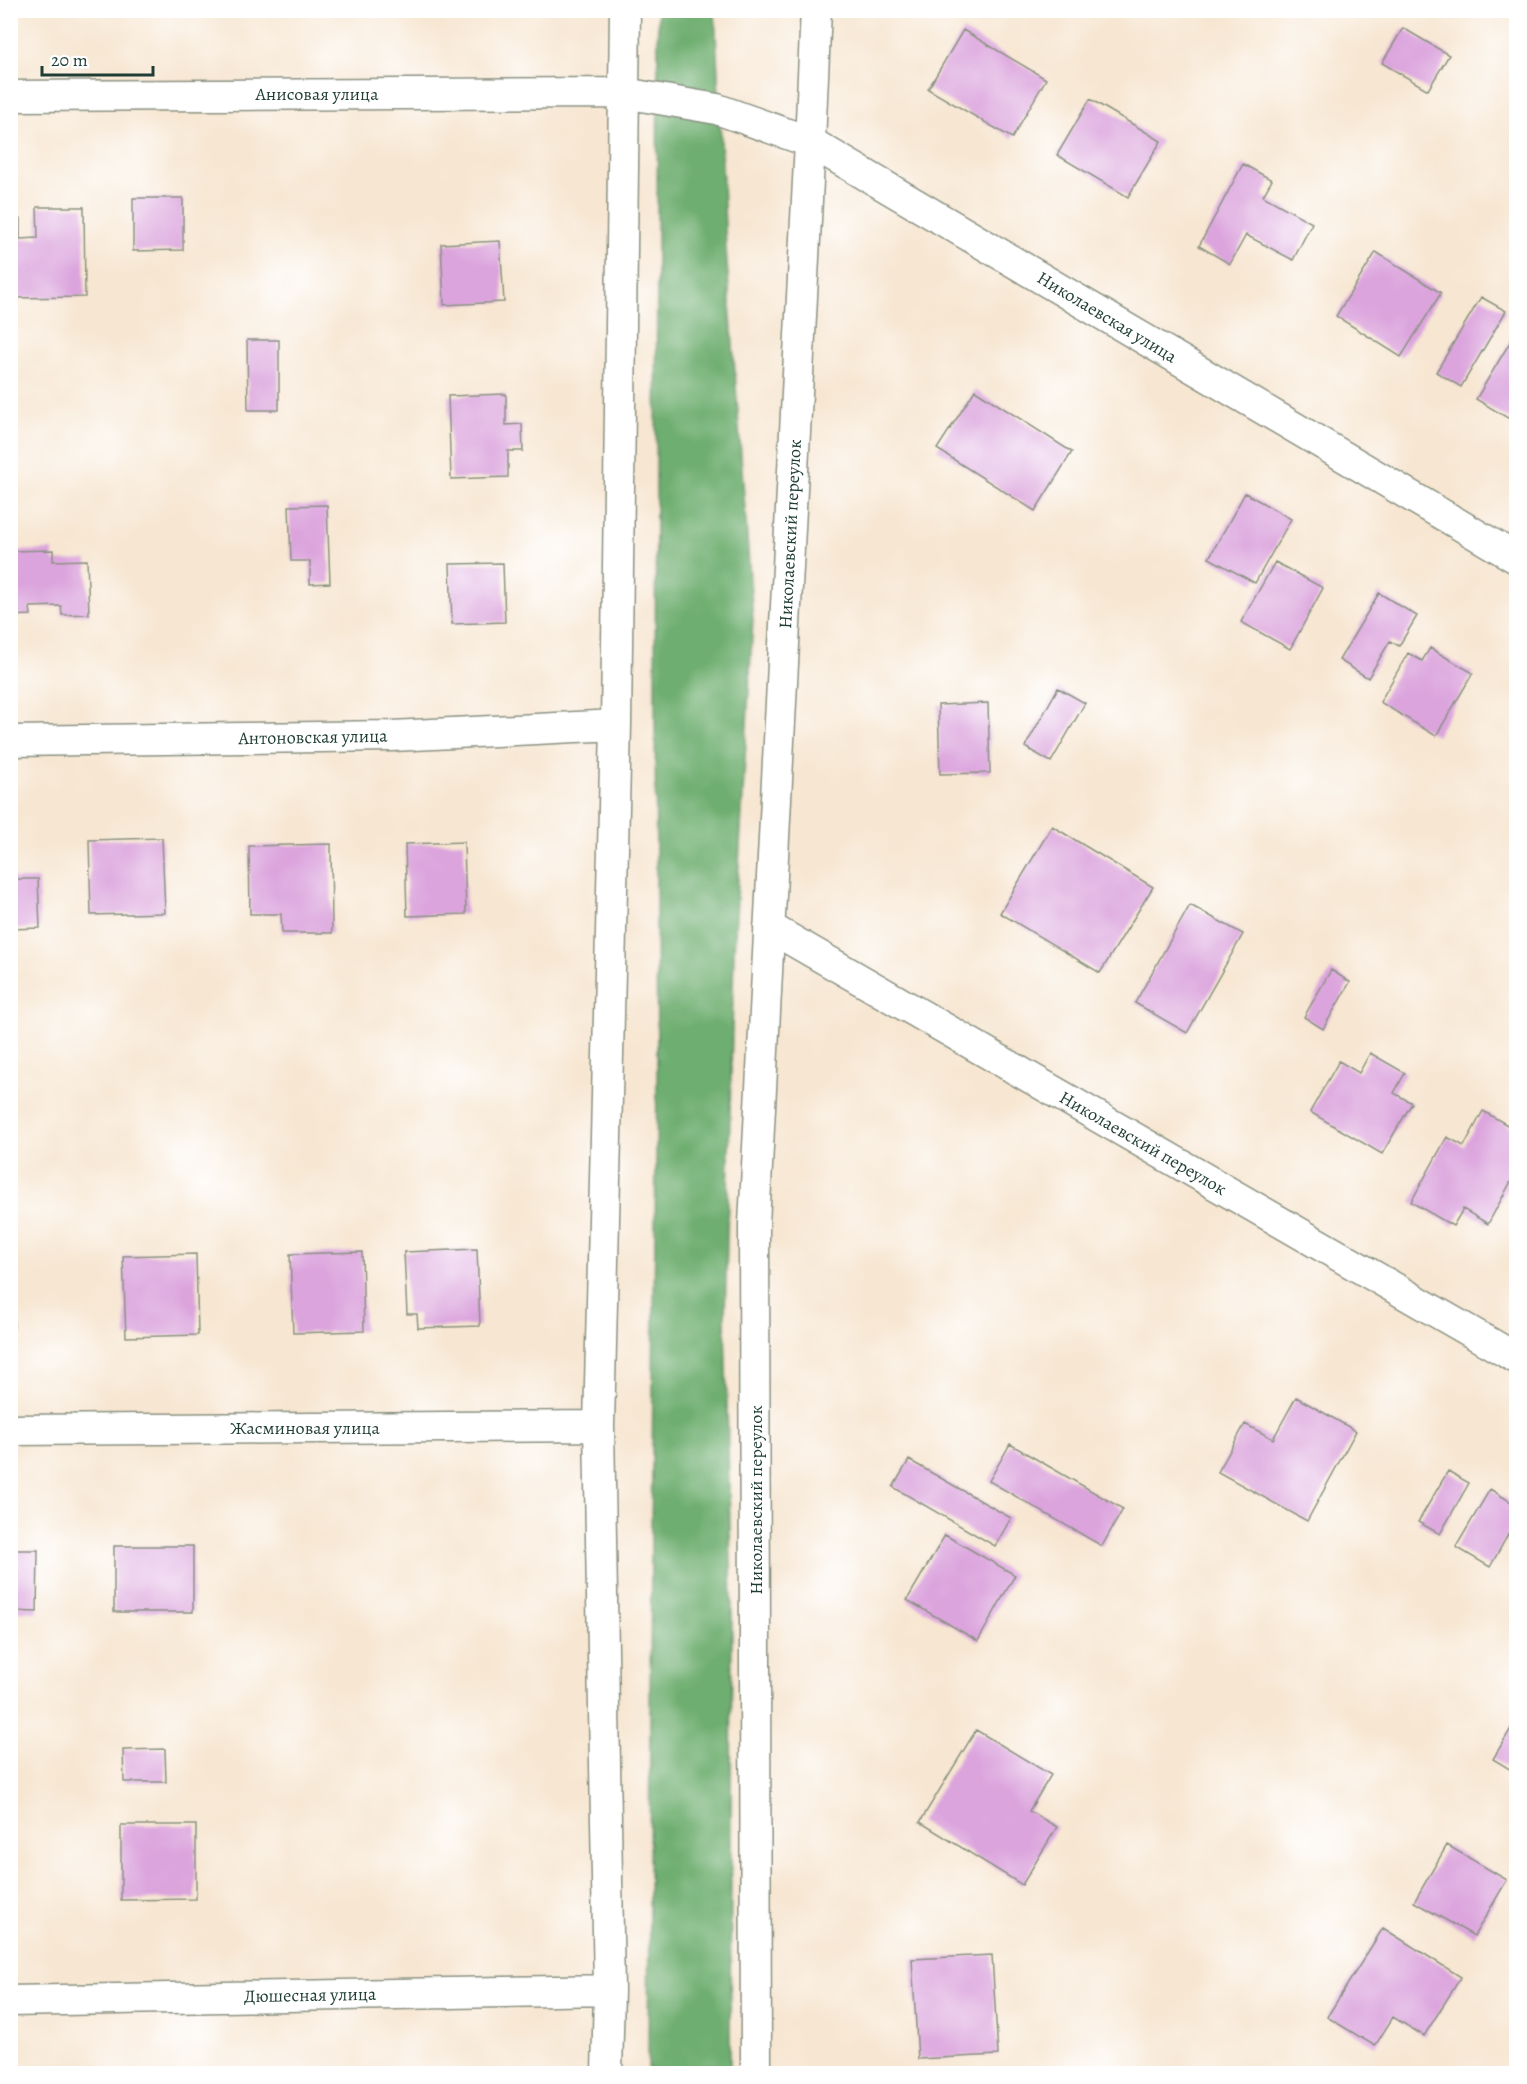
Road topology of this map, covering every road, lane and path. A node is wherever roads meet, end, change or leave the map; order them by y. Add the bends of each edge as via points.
1 (625, 10) edge
2 (816, 10) edge
3 (624, 93) junction
4 (10, 96) edge
5 (810, 142) junction
6 (1516, 558) edge
7 (616, 725) junction
8 (10, 741) edge
9 (769, 927) junction
10 (1516, 1358) edge
11 (599, 1426) junction
12 (10, 1430) edge
13 (609, 1990) junction
14 (10, 2001) edge
15 (607, 2073) edge
16 (756, 2073) edge

1 - 3 street
2 - 5 street
3 - 4 street, Анисовая улица
3 - 5 street, Анисовая улица via 717,109
3 - 7 street
5 - 6 street, Николаевская улица
5 - 9 street, Николаевский переулок
7 - 8 street, Антоновская улица via 392,736
7 - 11 street
9 - 10 street, Николаевский переулок
9 - 16 street, Николаевский переулок via 754,1224
11 - 12 street, Жасминовая улица
11 - 13 street
13 - 14 street, Дюшесная улица
13 - 15 street

